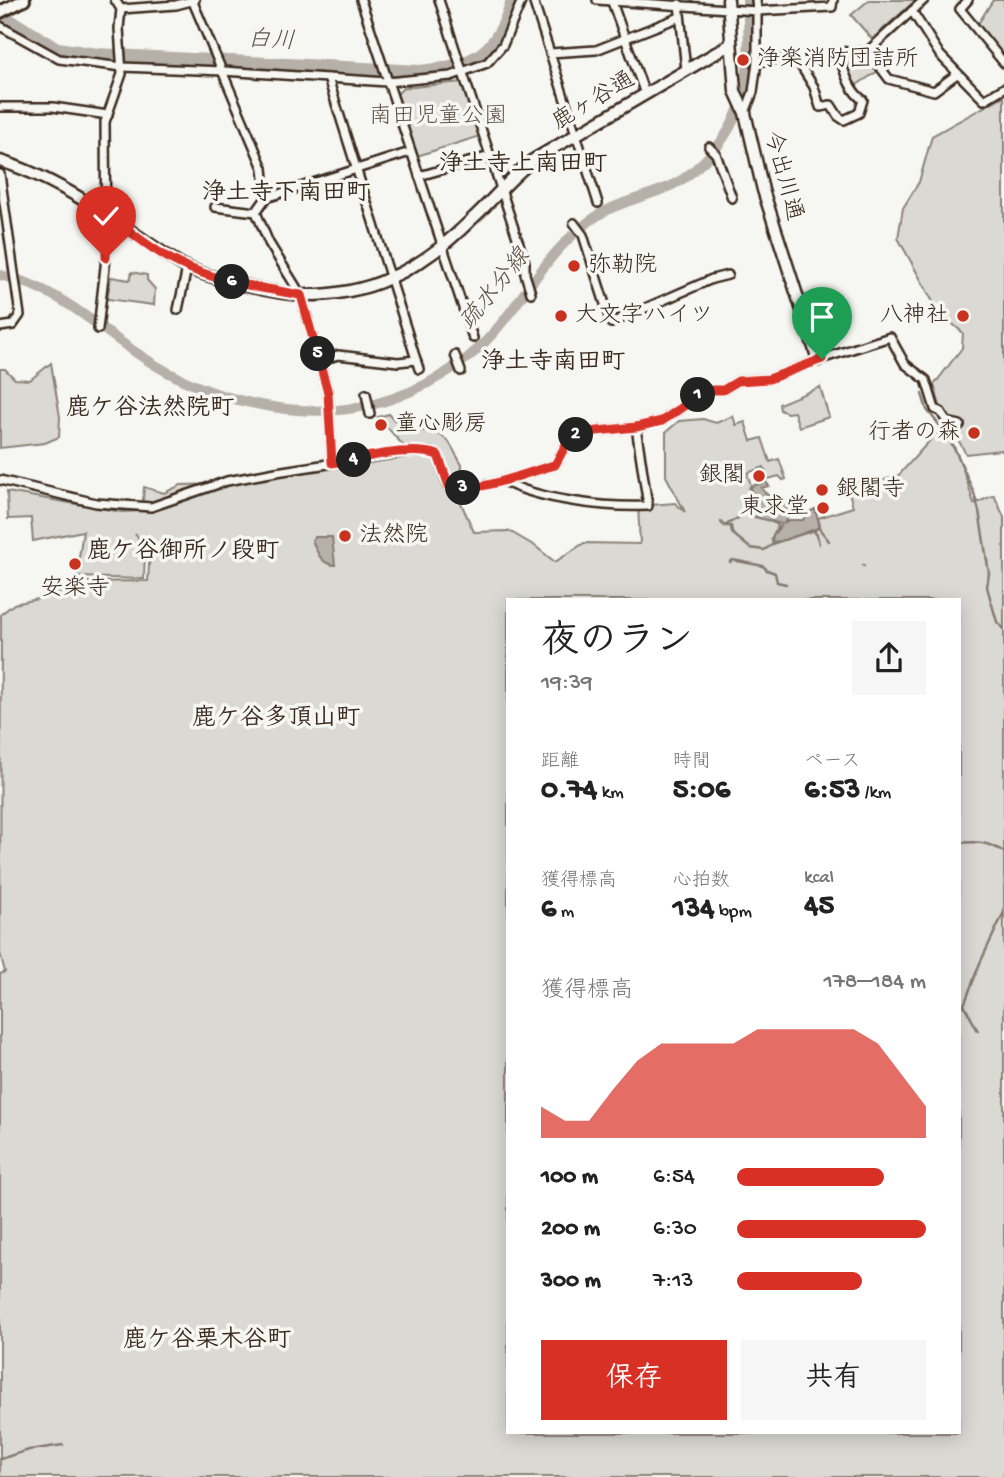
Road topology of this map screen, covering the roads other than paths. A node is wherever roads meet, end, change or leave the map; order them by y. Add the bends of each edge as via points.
1 (24, 0) edge
2 (115, 0) edge
3 (361, 0) edge
4 (439, 0) edge
5 (522, 0) edge
6 (533, 0) edge
7 (597, 0) edge
8 (756, 0) edge
9 (833, 0) edge
10 (924, 0) edge
11 (968, 0) edge
12 (194, 1) edge
13 (612, 2) junction
14 (679, 4) junction
15 (728, 5) edge
16 (121, 9) junction
17 (1, 11) edge
18 (750, 11) junction
19 (912, 11) junction
20 (680, 17) junction
21 (0, 26) edge
22 (625, 39) junction
23 (731, 44) junction
24 (868, 51) junction
25 (838, 52) junction
26 (550, 53) junction
27 (757, 62) junction
28 (800, 63) junction
29 (1004, 63) edge
30 (122, 64) junction
31 (222, 68) junction
32 (686, 70) junction
33 (462, 72) junction
34 (957, 74) junction
35 (328, 78) junction
36 (386, 80) junction
37 (1004, 88) edge
38 (645, 94) junction
39 (743, 106) junction
40 (0, 107) edge
41 (107, 115) junction
42 (576, 135) junction
43 (713, 151) dead end
44 (410, 152) junction
45 (490, 156) junction
46 (0, 161) edge
47 (357, 169) junction
48 (0, 174) edge
49 (419, 176) junction
50 (501, 188) junction
51 (266, 198) junction
52 (732, 198) dead end
53 (598, 203) dead end
54 (215, 207) dead end
55 (256, 212) junction
56 (107, 214) junction
57 (578, 228) dead end
58 (442, 246) junction
59 (187, 268) junction
60 (728, 275) dead end
61 (391, 278) junction
62 (530, 289) dead end
63 (301, 295) junction
64 (178, 310) dead end
65 (99, 325) dead end
66 (0, 327) edge
67 (473, 338) dead end
68 (416, 360) junction
69 (818, 360) junction
70 (319, 361) junction
71 (419, 369) dead end
72 (366, 394) dead end
73 (369, 408) dead end
74 (960, 425) dead end
75 (636, 427) junction
76 (332, 463) junction
77 (0, 480) edge
78 (503, 481) junction

1 - 17 main road
2 - 16 street
3 - 36 street
4 - 33 street
5 - 33 street via 503,45 487,62
6 - 26 street
7 - 13 street
8 - 18 street
9 - 18 street via 832,7
10 - 19 street
11 - 29 street via 960,9
12 - 16 street
12 - 31 street
13 - 14 street
13 - 22 street
14 - 15 street
14 - 20 street
15 - 18 street
15 - 23 street, 今出川通
16 - 30 street
18 - 27 street
19 - 24 street
19 - 34 street
20 - 22 street
20 - 32 street
21 - 30 street via 60,59
22 - 26 street via 596,50
22 - 38 street
23 - 32 street, 鹿ヶ谷通
23 - 39 street, 今出川通 via 735,91
24 - 25 street
24 - 34 street via 888,79 934,91
25 - 28 street
25 - 28 street via 848,80 863,100 859,113 844,120 831,105 820,107
26 - 42 street
27 - 28 street
27 - 39 street via 753,92
30 - 31 street
30 - 41 street
31 - 35 street
31 - 51 street via 263,168
32 - 38 street, 鹿ヶ谷通
33 - 36 street via 432,79
33 - 45 street
34 - 37 street via 984,100
35 - 36 street
35 - 47 street
36 - 44 street
38 - 42 street, 鹿ヶ谷通
39 - 69 street, 今出川通 via 755,162
40 - 41 street via 53,107
41 - 56 street
42 - 50 street, 鹿ヶ谷通 via 533,160
42 - 53 street
43 - 52 street
44 - 47 street
44 - 49 street
45 - 49 street
45 - 50 street
46 - 56 street, 鹿ヶ谷通 via 47,180
47 - 51 street
47 - 61 street
48 - 66 street via 20,315 13,325
49 - 58 street
50 - 58 street, 鹿ヶ谷通
50 - 62 street
51 - 55 street
54 - 55 street
55 - 63 street
56 - 59 street, 鹿ヶ谷通
56 - 65 street
57 - 60 street via 611,323
58 - 61 street, 鹿ヶ谷通
58 - 67 street
59 - 63 street, 鹿ヶ谷通 via 230,282
59 - 64 street
61 - 63 street, 鹿ヶ谷通 via 356,289
61 - 68 street
63 - 70 street
68 - 70 street via 338,355
68 - 71 street
69 - 74 street via 890,337 905,364 926,380 935,409 947,422
69 - 75 street via 769,379 707,390 670,417
70 - 76 street via 328,393
72 - 73 street
75 - 78 street via 578,433 569,439 555,465
75 - 78 street via 648,506 559,499
76 - 77 street via 227,481 151,507 96,502
76 - 78 street via 429,452 438,455 449,486 456,489

